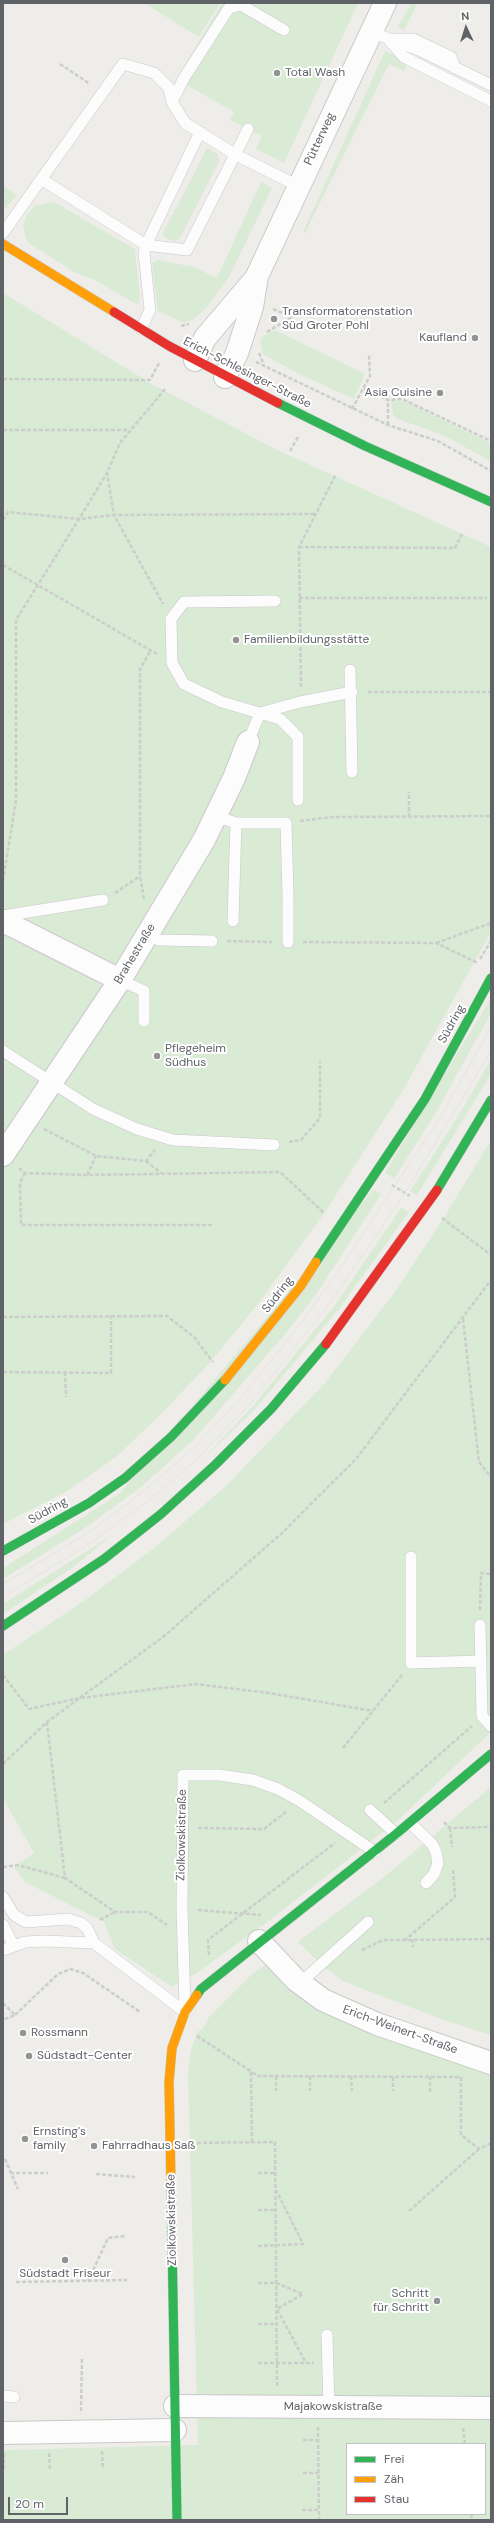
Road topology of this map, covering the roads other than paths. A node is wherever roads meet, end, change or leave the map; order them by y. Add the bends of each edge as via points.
1 (385, 3) edge
2 (284, 30) dead end
3 (379, 35) junction
4 (491, 85) edge
5 (491, 101) edge
6 (172, 102) junction
7 (248, 129) dead end
8 (200, 132) junction
9 (236, 155) junction
10 (42, 179) junction
11 (298, 186) junction
12 (3, 233) edge
13 (3, 244) edge
14 (146, 245) junction
15 (257, 276) junction
16 (141, 329) junction
17 (195, 360) junction
18 (225, 377) junction
19 (491, 502) edge
20 (275, 601) dead end
21 (350, 670) dead end
22 (352, 692) junction
23 (260, 713) junction
24 (248, 742) joint
25 (352, 772) dead end
26 (298, 800) dead end
27 (225, 820) junction
28 (103, 900) road end
29 (3, 916) edge
30 (3, 921) edge
31 (233, 921) dead end
32 (148, 933) junction
33 (212, 941) road end
34 (288, 942) road end
35 (491, 978) edge
36 (120, 980) junction
37 (144, 1021) dead end
38 (3, 1051) edge
39 (52, 1082) junction
40 (491, 1100) edge
41 (274, 1145) road end
42 (11, 1162) edge
43 (3, 1550) edge
44 (411, 1557) dead end
45 (480, 1625) road end
46 (3, 1626) edge
47 (481, 1661) junction
48 (491, 1726) edge
49 (491, 1754) edge
50 (370, 1810) dead end
51 (410, 1822) junction
52 (396, 1834) junction
53 (375, 1852) junction
54 (426, 1883) dead end
55 (3, 1897) edge
56 (368, 1922) dead end
57 (3, 1925) edge
58 (259, 1941) junction
59 (94, 1943) junction
60 (6, 1947) edge
61 (300, 1983) junction
62 (185, 2012) junction
63 (491, 2063) edge
64 (327, 2336) dead end
65 (175, 2406) junction
66 (323, 2407) junction
67 (491, 2408) edge
68 (175, 2430) junction
69 (3, 2433) edge
70 (177, 2520) edge

1 - 3 street, Pütterweg
2 - 6 lane via 241,5 229,8 184,78
3 - 4 lane via 420,42 451,57 455,68
3 - 5 lane via 404,57
3 - 11 street, Pütterweg
6 - 8 lane via 185,123
6 - 10 lane via 168,88 154,73 123,64
7 - 9 lane
8 - 9 lane
8 - 14 lane
9 - 11 lane
9 - 14 lane via 187,250
10 - 12 lane
10 - 14 lane
11 - 15 street, Pütterweg
13 - 16 street, Erich-Schlesinger-Straße
14 - 16 lane via 144,253 150,310
15 - 17 street, Pütterweg via 205,338
15 - 18 street, Pütterweg via 252,307 237,353
16 - 17 street, Erich-Schlesinger-Straße
17 - 18 street, Erich-Schlesinger-Straße
18 - 19 street, Erich-Schlesinger-Straße via 365,446
20 - 23 lane via 184,602 171,619 172,663 184,684 222,702
21 - 22 lane
22 - 23 lane
22 - 25 lane
23 - 24 lane
23 - 26 lane via 280,719 298,737
24 - 27 street, Brahestraße via 234,778
27 - 31 lane
27 - 32 street, Brahestraße via 204,840
27 - 34 lane via 286,823
28 - 29 lane
30 - 36 street
32 - 33 lane via 159,940
32 - 36 street, Brahestraße
35 - 43 street, Südring via 425,1099 300,1287 229,1376 171,1437 125,1478 89,1503
36 - 37 lane via 144,991
36 - 39 street, Brahestraße
38 - 39 lane
39 - 41 lane via 93,1108 137,1129 173,1140
39 - 42 street, Brahestraße via 27,1119
40 - 46 street via 426,1207 324,1347 271,1409 161,1514 104,1559
44 - 47 lane via 411,1663
45 - 47 lane
47 - 48 lane via 482,1716
49 - 51 street, Ziolkowskistraße
50 - 52 lane
51 - 52 street, Ziolkowskistraße
51 - 54 lane via 436,1852 438,1863 434,1874
52 - 53 street, Ziolkowskistraße
53 - 58 street, Ziolkowskistraße
53 - 62 lane, Ziolkowskistraße via 300,1801 253,1780 219,1775 183,1775 182,1909
55 - 59 lane via 14,1915 26,1922 68,1919 81,1923 87,1928
56 - 61 lane
57 - 60 lane
58 - 61 street, Erich-Weinert-Straße
58 - 62 street, Ziolkowskistraße via 201,1989
59 - 60 lane via 44,1940
59 - 62 lane
61 - 63 street, Erich-Weinert-Straße via 323,2000 377,2024
62 - 65 street, Ziolkowskistraße via 172,2048 170,2068
64 - 66 lane via 328,2363
65 - 66 street, Majakowskistraße
65 - 68 street, Ziolkowskistraße
66 - 67 street, Majakowskistraße
68 - 69 street
68 - 70 street

